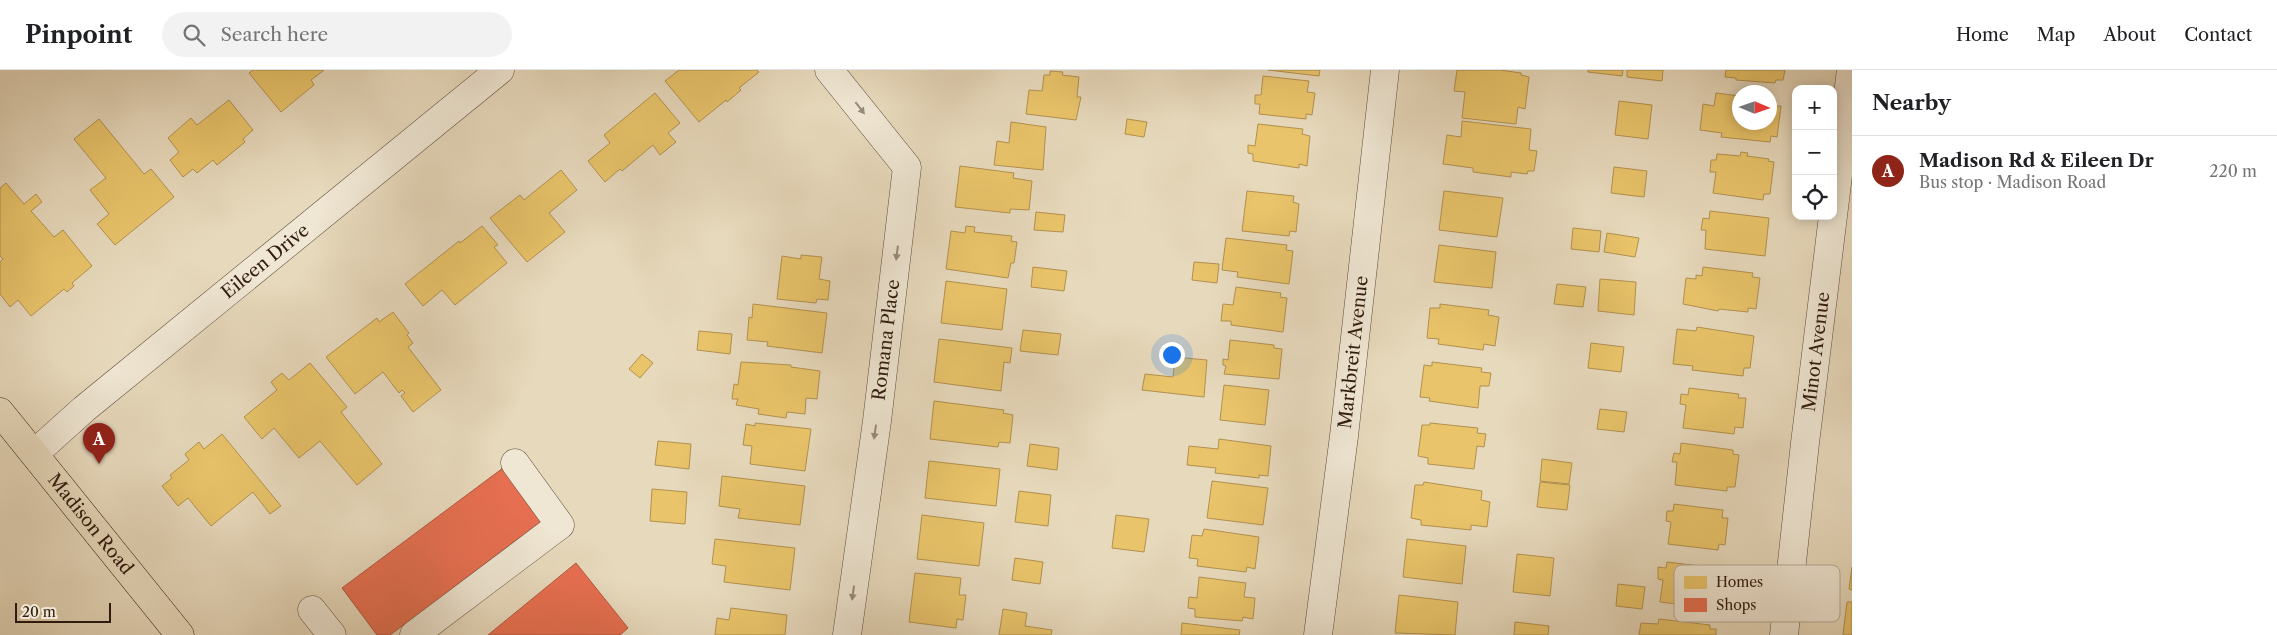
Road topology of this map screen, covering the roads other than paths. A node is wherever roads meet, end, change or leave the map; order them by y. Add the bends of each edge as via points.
1 (500, 70) edge
2 (829, 70) edge
3 (1385, 70) edge
4 (1851, 70) edge
5 (1844, 192) edge
6 (0, 412) edge
7 (34, 454) junction
8 (516, 463) dead end
9 (1793, 565) edge
10 (312, 610) dead end
11 (1786, 622) edge
12 (180, 635) edge
13 (332, 635) edge
14 (414, 635) edge
15 (847, 635) edge
16 (1318, 635) edge
17 (1784, 635) edge

1 - 7 street, Eileen Drive
2 -> 15 street, Romana Place via 907,167 877,421
3 - 16 street, Markbreit Avenue
4 - 5 street, Minot Avenue
5 - 9 street, Minot Avenue
6 - 7 main road, Madison Road
7 - 12 main road, Madison Road
8 - 14 street via 560,525
10 - 13 street
11 - 17 street, Minot Avenue

